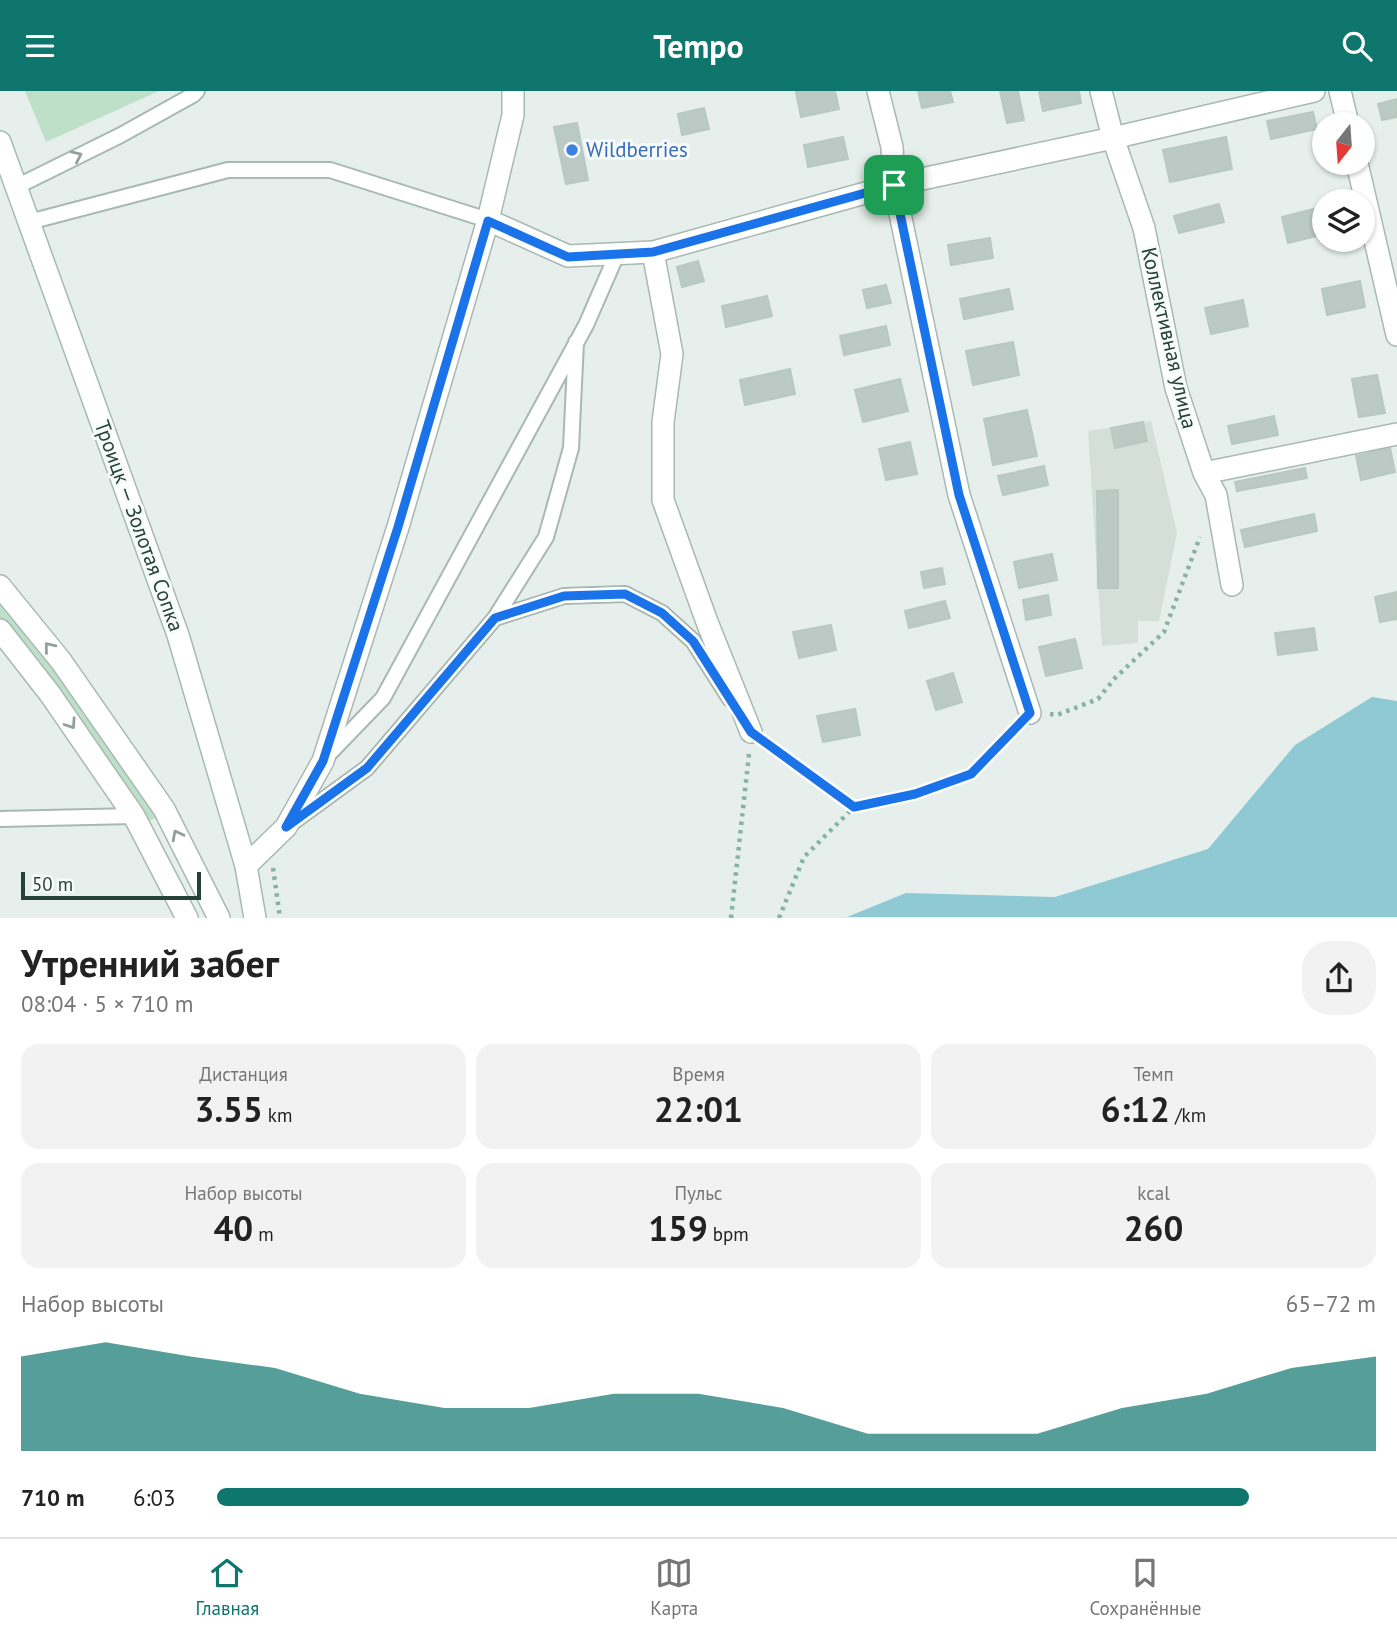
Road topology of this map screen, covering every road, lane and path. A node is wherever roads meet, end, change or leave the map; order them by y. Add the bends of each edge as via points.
1 (197, 91) edge
2 (513, 91) edge
3 (878, 91) edge
4 (1101, 91) edge
5 (1314, 91) edge
6 (1340, 91) edge
7 (1345, 112) edge
8 (1113, 138) junction
9 (0, 142) edge
10 (1360, 175) edge
11 (894, 185) junction
12 (16, 187) junction
13 (488, 221) junction
14 (29, 222) junction
15 (653, 252) junction
16 (617, 254) junction
17 (1397, 335) edge
18 (576, 342) junction
19 (1397, 434) edge
20 (1204, 473) junction
21 (1202, 532) dead end
22 (1232, 585) dead end
23 (0, 586) edge
24 (495, 618) junction
25 (0, 630) edge
26 (1030, 713) junction
27 (751, 732) junction
28 (323, 761) junction
29 (854, 807) junction
30 (134, 816) junction
31 (0, 819) edge
32 (286, 827) junction
33 (269, 843) junction
34 (246, 866) junction
35 (187, 918) edge
36 (219, 918) edge
37 (255, 918) edge
38 (280, 918) edge
39 (731, 918) edge
40 (779, 918) edge

12 -> 1 lane via 130,131
2 - 13 street via 513,115
3 - 11 street via 892,147
4 - 8 street, Коллективная улица
5 - 8 street
6 - 7 street
8 - 11 street
8 - 20 street, Коллективная улица via 1144,228 1176,388
9 - 12 street, Троицк — Золотая Сопка
10 - 17 street
11 - 15 street
11 - 26 street via 959,495
12 - 14 street, Троицк — Золотая Сопка
13 - 14 lane via 330,170 228,170
13 - 16 street via 568,257
13 - 28 street
14 - 34 street, Троицк — Золотая Сопка via 178,635
15 - 16 street
15 - 27 street via 672,354 663,422 663,500
16 - 18 lane
18 - 24 lane via 571,448 546,537
18 - 28 lane via 383,698
19 - 20 street
20 - 22 street, Коллективная улица via 1216,495
21 - 26 path via 1164,632 1098,699 1057,715
36 -> 23 street via 164,809 61,661
24 - 27 lane via 564,596 625,594 662,613 693,641
24 - 32 lane via 367,768
25 -> 30 street
26 - 29 path via 971,774 915,794
27 - 29 path
27 - 39 path
28 - 32 street
29 - 40 path via 804,857
30 - 31 lane
30 - 35 street
32 - 33 street
33 - 34 street
33 - 38 path
34 - 37 street, Троицк — Золотая Сопка

